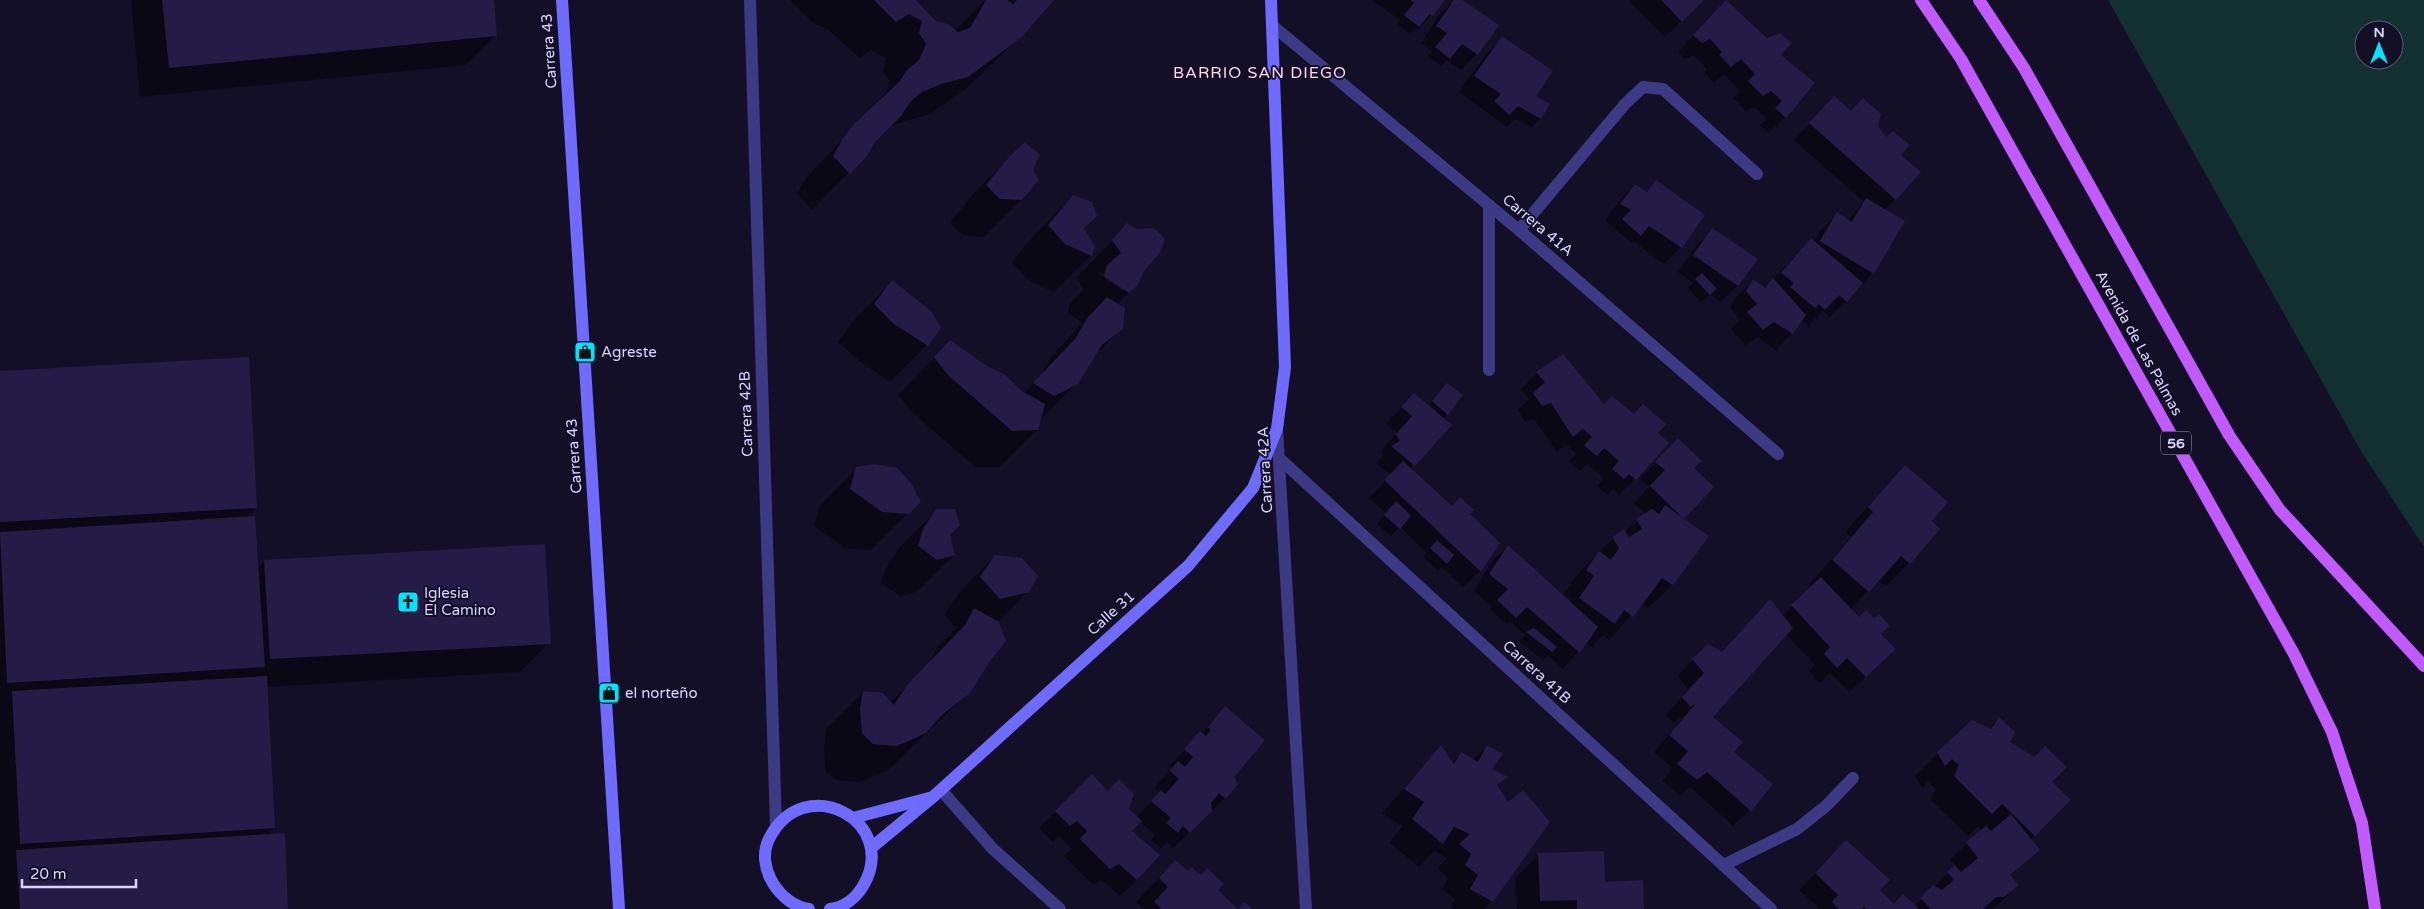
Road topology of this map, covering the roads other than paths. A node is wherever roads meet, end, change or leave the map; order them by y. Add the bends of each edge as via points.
1 (562, 0) edge
2 (750, 0) edge
3 (1271, 0) edge
4 (1921, 0) edge
5 (1979, 0) edge
6 (1272, 26) junction
7 (1757, 174) dead end
8 (1489, 206) junction
9 (1520, 230) junction
10 (1489, 370) dead end
11 (1277, 429) junction
12 (1778, 454) dead end
13 (1280, 459) junction
14 (2424, 666) edge
15 (1853, 778) dead end
16 (937, 793) junction
17 (854, 818) junction
18 (776, 826) junction
19 (871, 848) junction
20 (1724, 865) junction
21 (786, 904) edge
22 (619, 909) edge
23 (809, 909) edge
24 (830, 909) edge
25 (1060, 909) edge
26 (1306, 909) edge
27 (1771, 909) edge
28 (2375, 909) edge

1 - 22 street, Carrera 43
2 - 18 street, Carrera 42B
3 - 6 street, Carrera 42A
4 - 28 main road, Avenida de Las Palmas / 56 via 1960,58 2294,654 2332,732 2362,823
5 - 14 main road via 2024,68 2229,435 2280,510
6 - 8 street, Carrera 41A
6 - 11 street, Carrera 42A via 1285,368
7 - 9 street via 1663,89 1643,87 1625,104
8 - 9 street, Carrera 41A
8 - 10 street
9 - 12 street, Carrera 41A
11 - 13 street, Carrera 42A
11 - 16 street, Calle 31 via 1253,488 1188,566
13 - 20 street, Carrera 41B
13 - 26 street, Carrera 42A
15 - 20 street via 1826,806 1796,829
16 - 17 street, Calle 31
16 - 19 street, Calle 31
16 - 25 street
17 - 18 street via 834,807 813,805 792,812
17 - 19 street via 865,831
18 - 21 street via 767,844 766,864 772,883
19 - 24 street via 870,870 860,890 850,901
20 - 27 street, Carrera 41B
21 - 23 street

